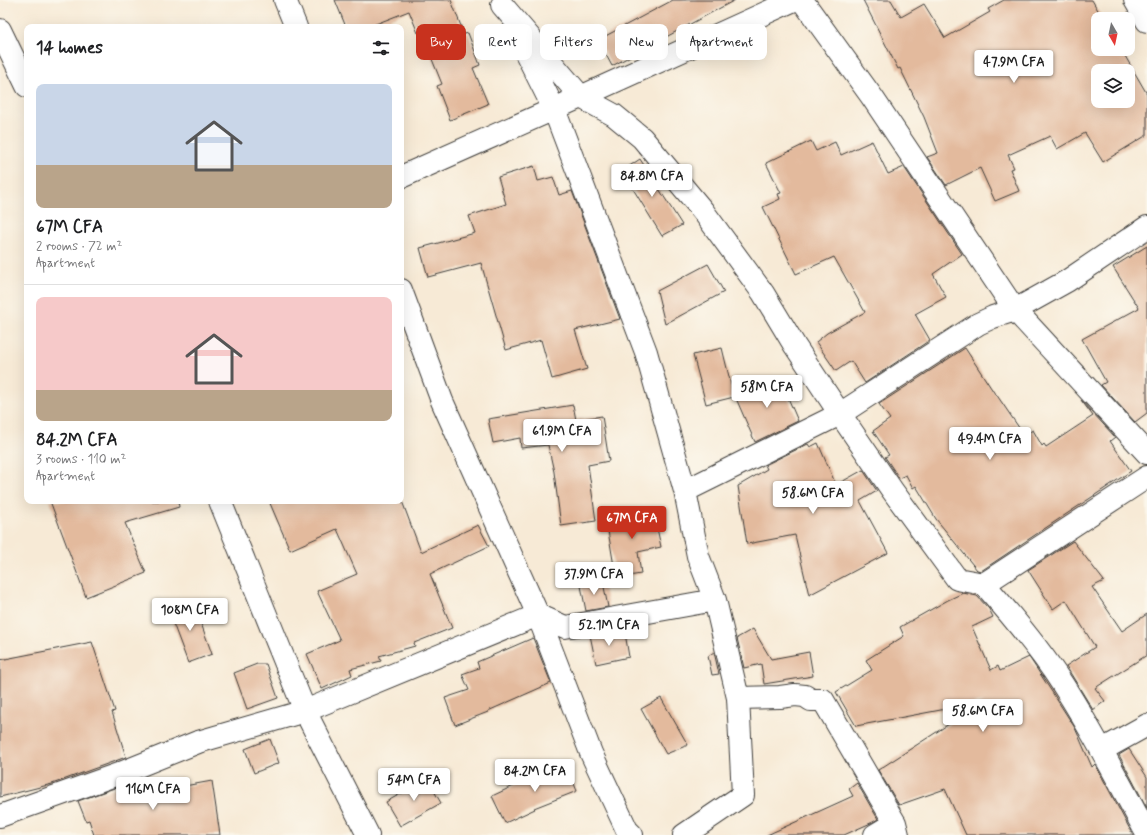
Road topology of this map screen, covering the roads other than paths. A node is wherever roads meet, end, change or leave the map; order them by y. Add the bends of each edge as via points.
1 (285, 0) edge
2 (794, 0) edge
3 (802, 0) edge
4 (1135, 0) edge
5 (501, 2) edge
6 (1147, 21) edge
7 (295, 24) edge
8 (0, 30) edge
9 (24, 80) edge
10 (581, 96) junction
11 (554, 109) junction
12 (404, 176) edge
13 (1147, 227) edge
14 (404, 298) edge
15 (1015, 310) junction
16 (840, 414) junction
17 (1147, 453) edge
18 (1147, 477) edge
19 (685, 491) junction
20 (221, 504) edge
21 (984, 584) junction
22 (715, 600) junction
23 (538, 615) junction
24 (738, 698) junction
25 (305, 711) junction
26 (1147, 726) edge
27 (1102, 750) junction
28 (0, 816) edge
29 (897, 829) edge
30 (683, 834) edge
31 (1147, 834) edge
32 (368, 835) edge
33 (632, 835) edge
34 (875, 835) edge

1 - 7 street
2 - 10 street
3 - 15 street via 872,97
4 - 6 street
5 - 10 street
5 - 11 street
8 - 9 street
10 - 11 street
10 - 16 street via 614,115 642,138 703,210 763,293
11 - 12 street
11 - 19 street via 646,352
13 - 15 street via 1067,281
14 - 23 street via 442,401
15 - 16 street via 978,324
15 - 17 street
16 - 19 street
16 - 21 street via 957,579
18 - 21 street
19 - 22 street via 698,556
20 - 25 street
21 - 27 street via 1023,630 1063,684
22 - 23 street via 565,626
22 - 24 street
23 - 25 street
23 - 33 street via 591,753 627,830
24 - 29 street via 796,695 811,700 823,700
24 - 30 street via 743,795
25 - 28 street via 198,742 121,773
25 - 32 street
26 - 27 street
27 - 31 street
29 - 34 street

